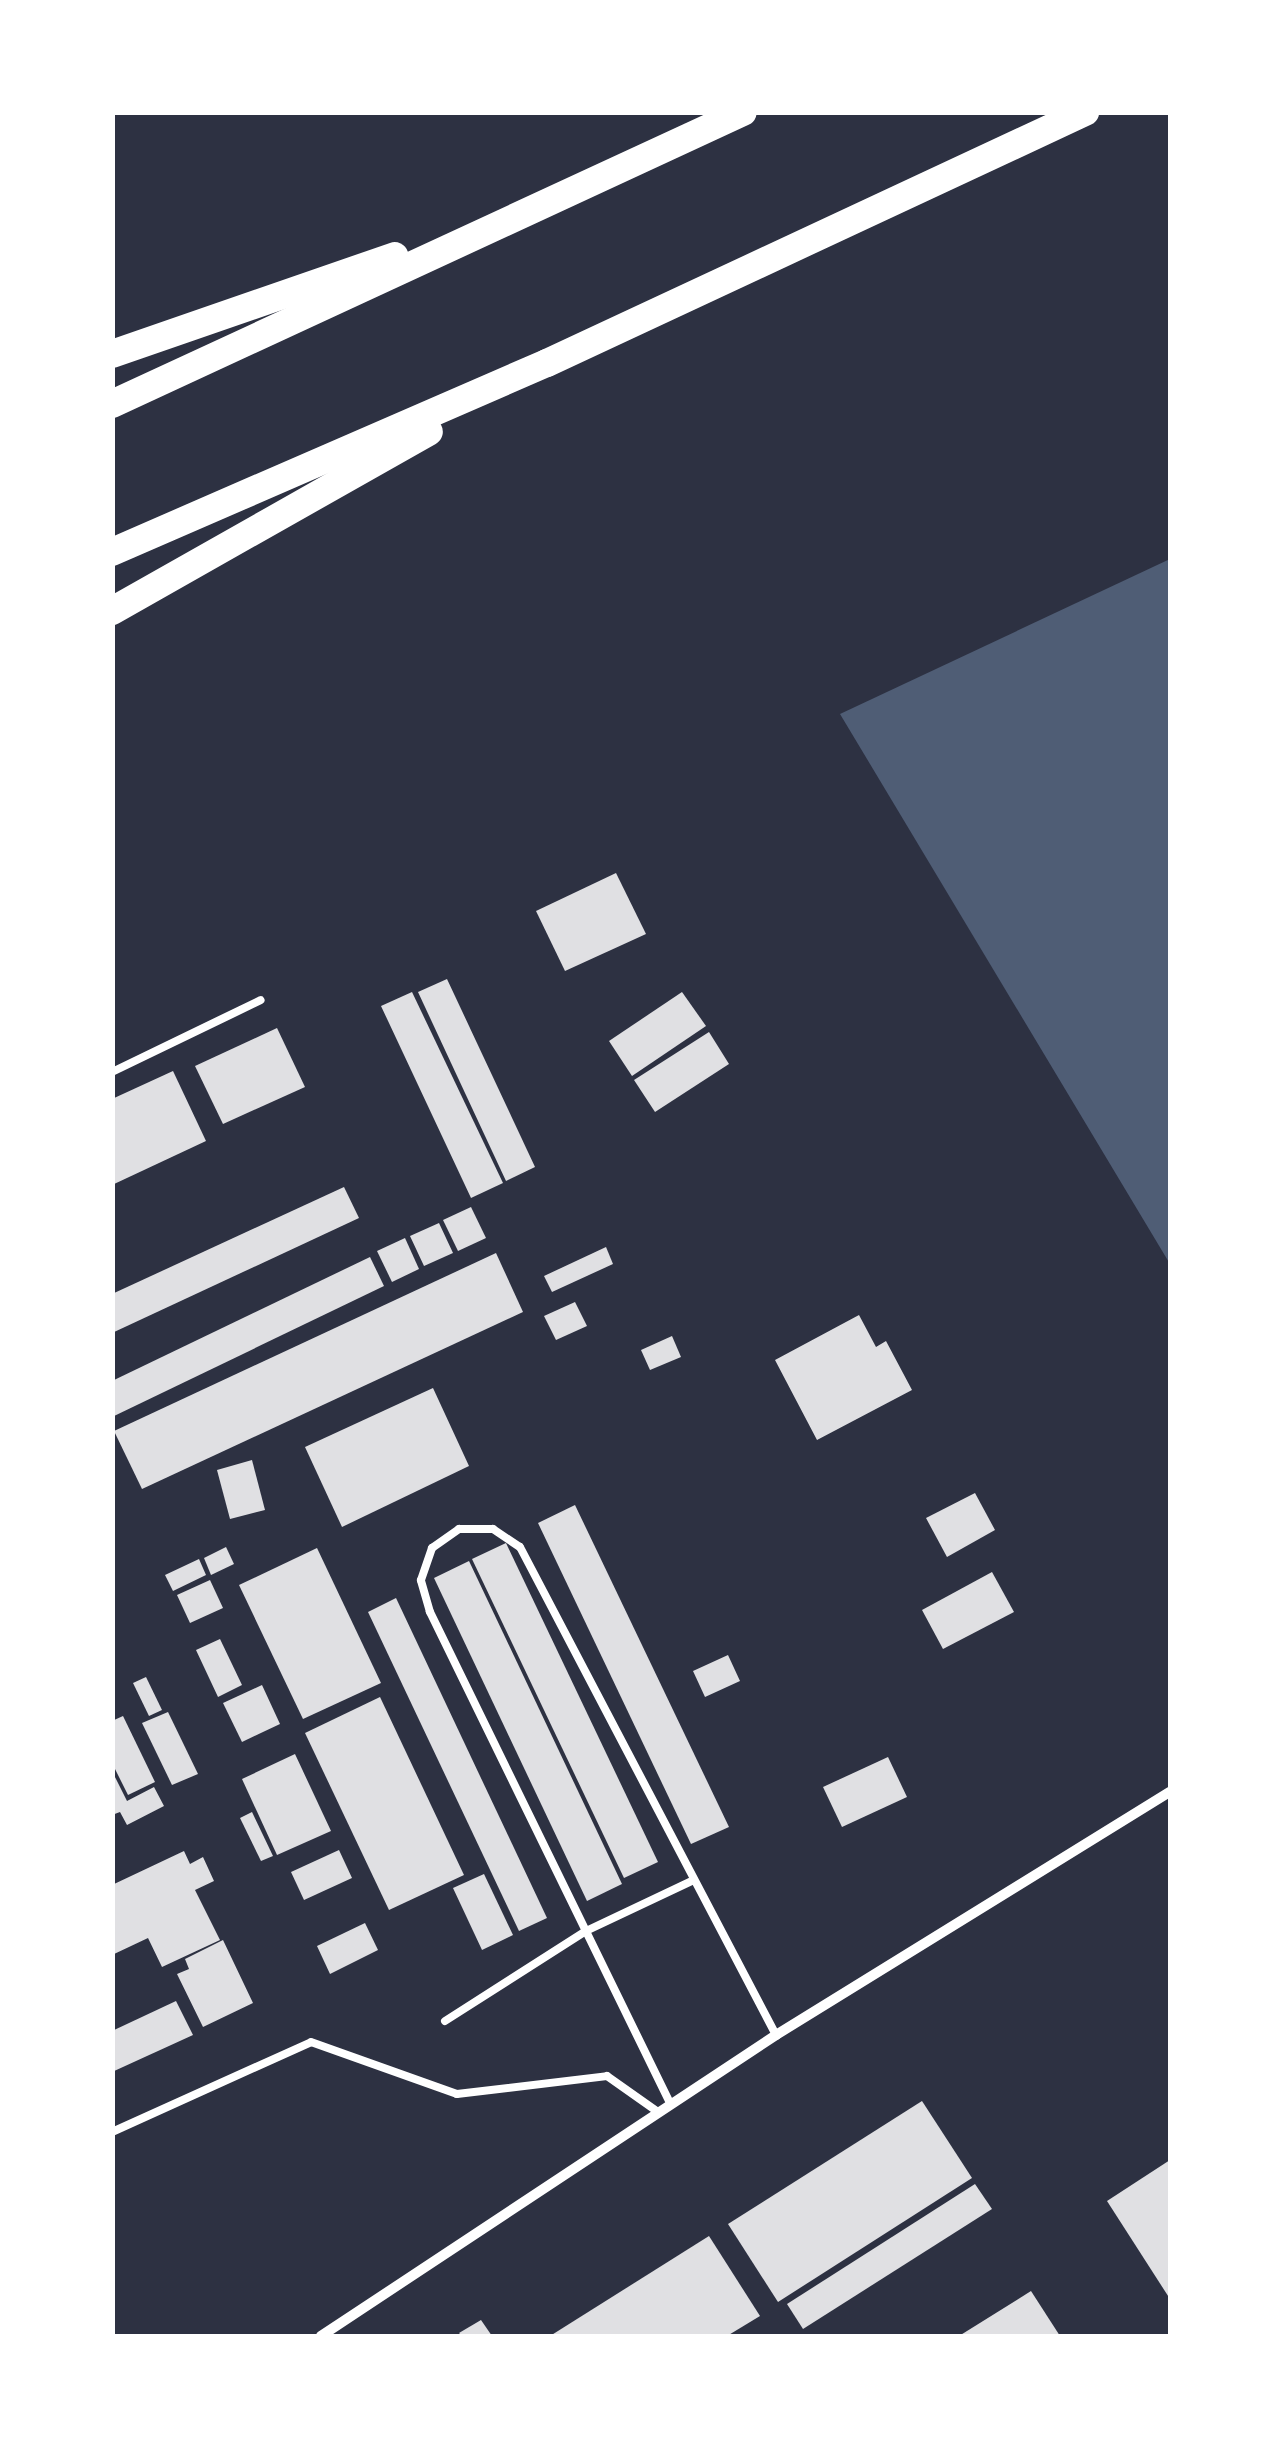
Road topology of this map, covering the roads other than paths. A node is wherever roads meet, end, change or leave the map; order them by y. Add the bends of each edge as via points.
1 (743, 112) edge
2 (1084, 112) edge
3 (561, 197) junction
4 (112, 354) edge
5 (548, 364) junction
6 (112, 404) edge
7 (112, 552) edge
8 (112, 611) edge
9 (261, 1000) dead end
10 (112, 1072) edge
11 (1170, 1792) edge
12 (694, 1880) junction
13 (586, 1931) junction
14 (445, 2021) dead end
15 (776, 2034) junction
16 (670, 2103) junction
17 (658, 2112) junction
18 (112, 2132) edge
19 (321, 2336) edge

1 - 3 highway
2 - 5 highway
3 - 4 highway
3 - 6 highway
5 - 7 highway
5 - 8 highway
9 - 10 lane
11 - 15 street
12 - 13 lane
12 - 13 lane via 520,1548 493,1528 459,1529 426,1564 430,1612
12 - 15 lane
13 - 14 lane
13 - 16 lane
15 - 16 street
16 - 17 street
17 - 18 lane via 608,2076 457,2094 311,2042
17 - 19 street

